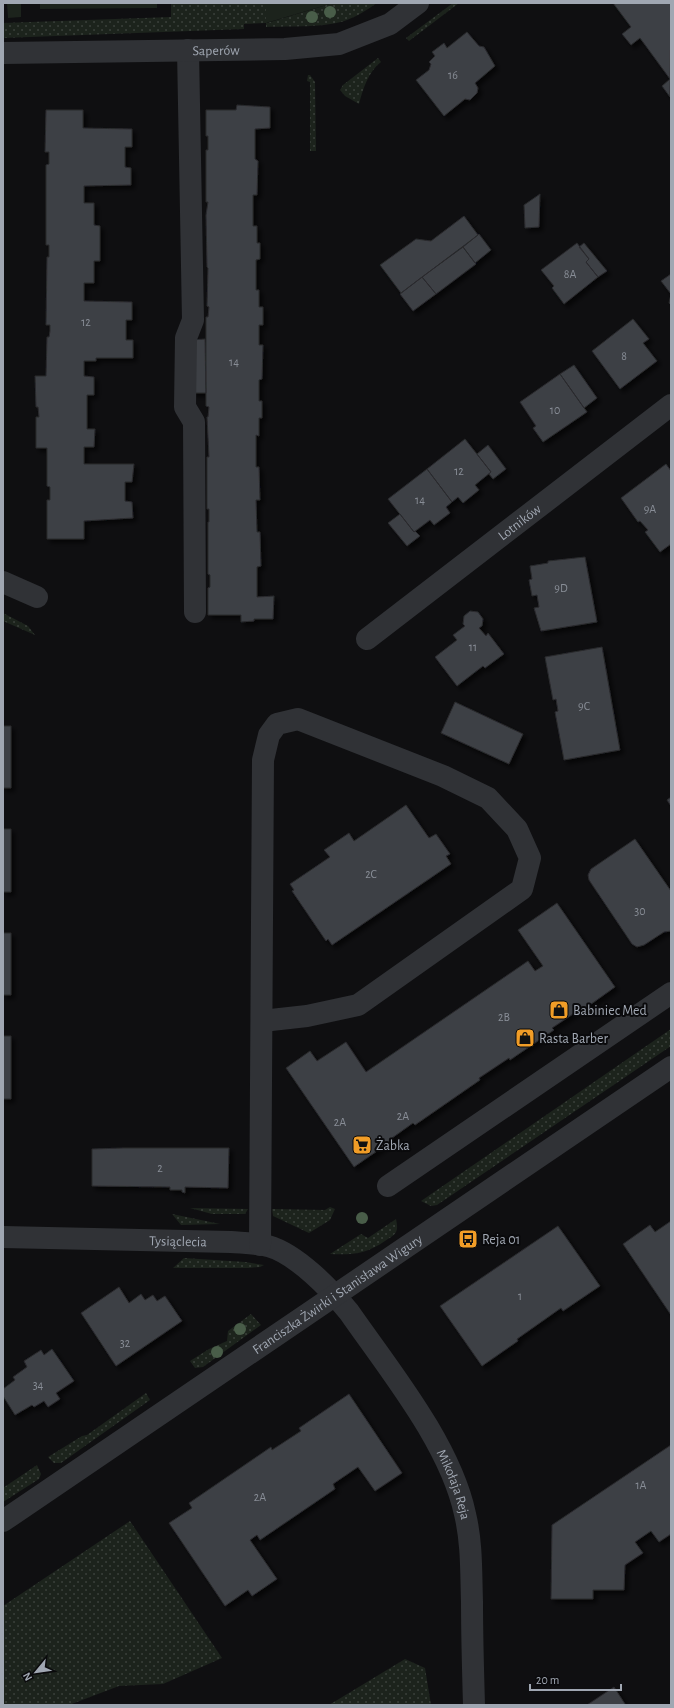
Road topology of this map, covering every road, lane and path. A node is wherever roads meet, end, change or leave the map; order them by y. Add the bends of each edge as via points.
1 (418, 3) edge
2 (188, 50) junction
3 (3, 53) edge
4 (671, 405) edge
5 (3, 582) edge
6 (37, 596) dead end
7 (196, 612) dead end
8 (367, 639) dead end
9 (671, 993) edge
10 (262, 1021) junction
11 (671, 1067) edge
12 (388, 1186) dead end
13 (3, 1237) edge
14 (260, 1245) junction
15 (336, 1296) junction
16 (3, 1522) edge
17 (474, 1705) edge

1 - 2 street, Saperów via 390,24 339,44 285,49
2 - 3 street, Saperów
2 - 7 street via 193,320 186,338 185,407 194,422
4 - 8 street, Lotników
5 - 6 street
9 - 12 street
10 - 10 street via 263,760 269,735 277,724 298,719 443,776 488,798 517,829 530,858 522,889 358,1005 307,1016
10 - 14 street
11 - 15 street, Franciszka Żwirki i Stanisława Wigury
13 - 14 street, Tysiąclecia via 231,1242
14 - 15 street, Tysiąclecia via 292,1257
15 - 16 street, Franciszka Żwirki i Stanisława Wigury
15 - 17 street, Mikołaja Reja via 427,1424 460,1494 471,1553

